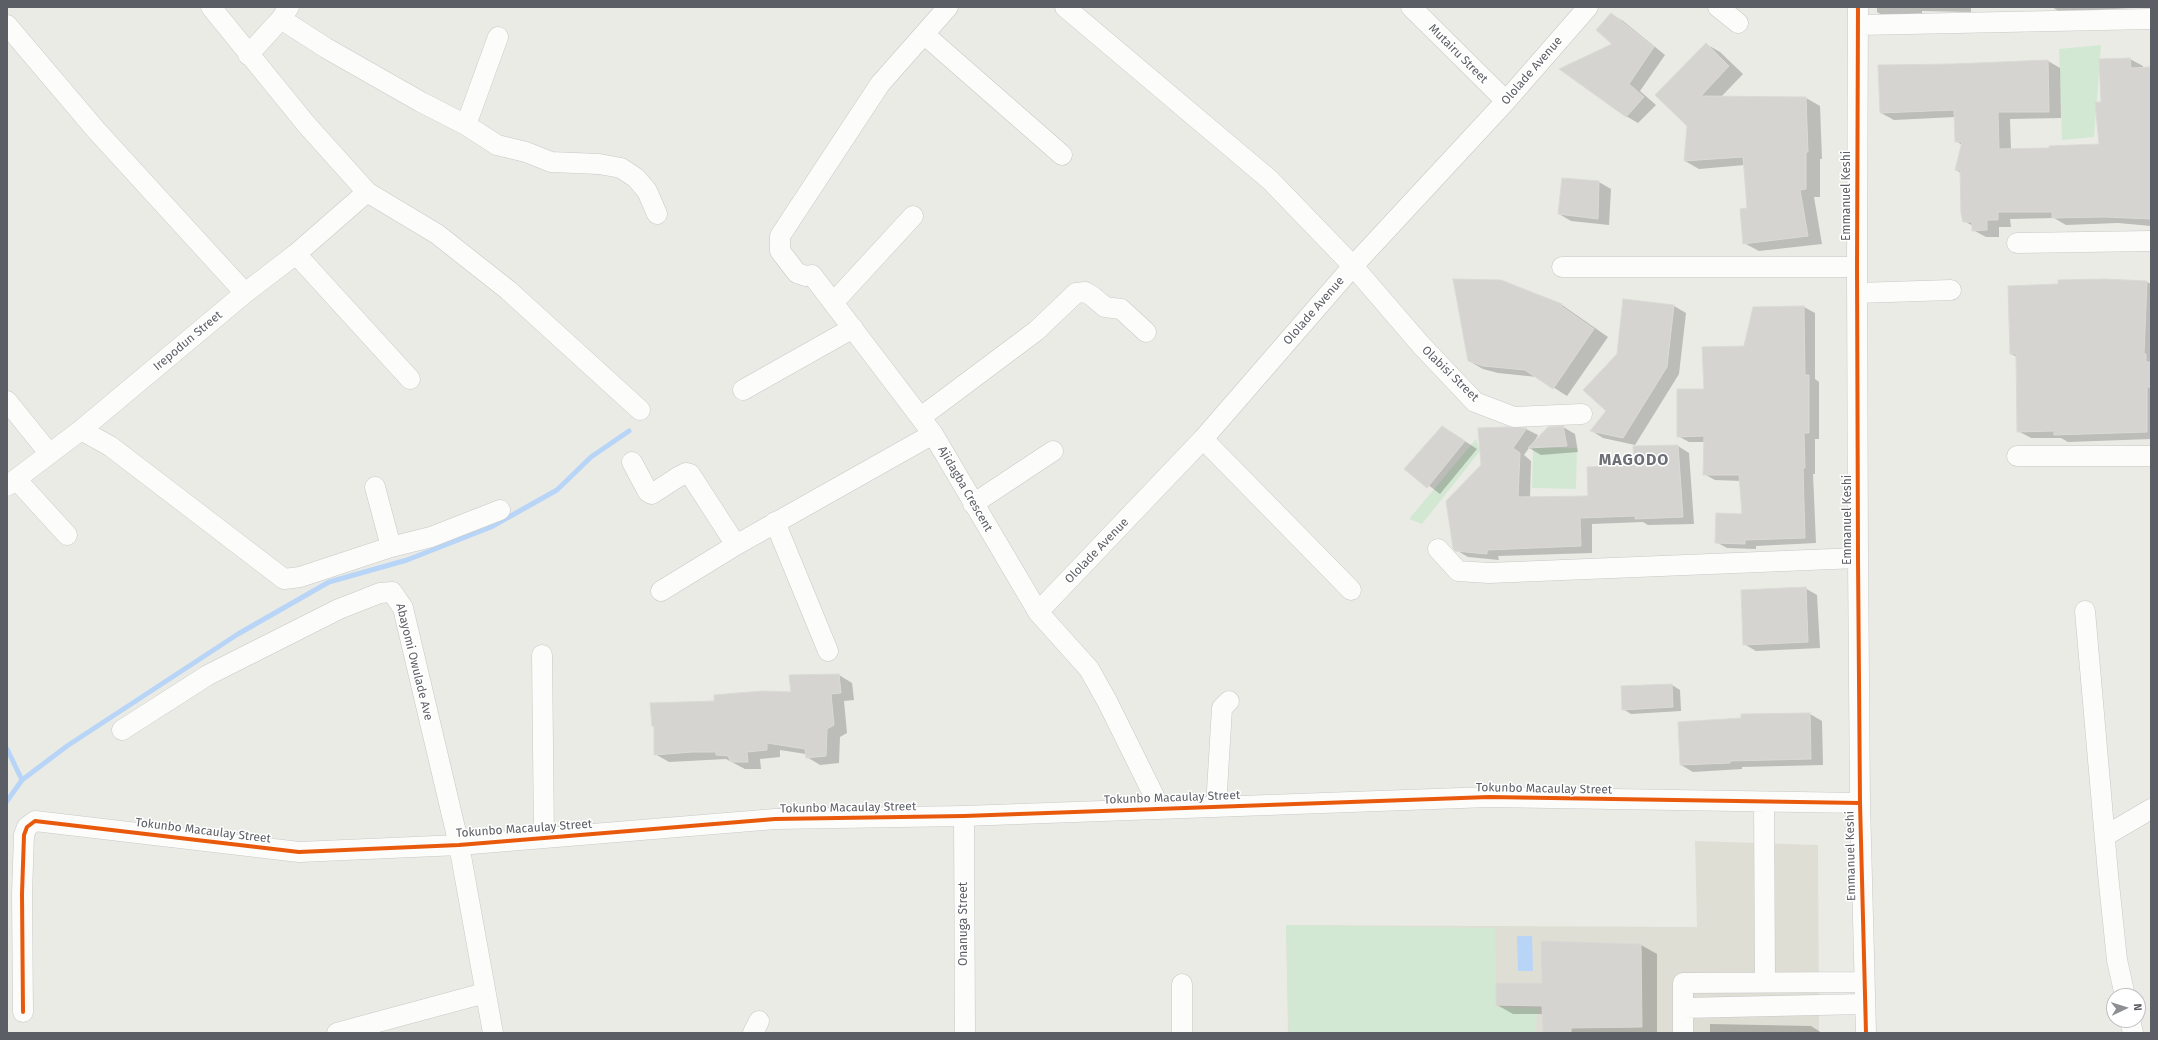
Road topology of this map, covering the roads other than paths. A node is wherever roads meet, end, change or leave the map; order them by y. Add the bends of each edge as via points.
1 (211, 7) edge
2 (948, 7) edge
3 (1065, 7) edge
4 (1411, 7) edge
5 (1588, 7) edge
6 (1718, 7) edge
7 (285, 13) edge
8 (1858, 16) edge
9 (2151, 19) edge
10 (1738, 22) dead end
11 (7, 25) edge
12 (925, 35) junction
13 (498, 37) dead end
14 (248, 55) junction
15 (1506, 101) junction
16 (466, 125) junction
17 (1062, 154) dead end
18 (367, 192) junction
19 (657, 214) dead end
20 (913, 216) dead end
21 (2151, 241) edge
22 (2017, 243) dead end
23 (296, 254) junction
24 (1353, 266) junction
25 (1562, 267) dead end
26 (1857, 267) junction
27 (1951, 290) dead end
28 (245, 293) junction
29 (1857, 293) junction
30 (833, 303) junction
31 (853, 328) junction
32 (1146, 332) dead end
33 (410, 379) dead end
34 (743, 390) dead end
35 (7, 400) edge
36 (640, 410) dead end
37 (1582, 414) dead end
38 (921, 417) junction
39 (81, 430) junction
40 (933, 434) junction
41 (1203, 439) junction
42 (1053, 451) dead end
43 (49, 453) junction
44 (2017, 456) dead end
45 (2151, 456) edge
46 (632, 462) dead end
47 (12, 483) edge
48 (375, 487) dead end
49 (973, 504) junction
50 (500, 510) dead end
51 (775, 522) junction
52 (67, 535) dead end
53 (736, 545) junction
54 (391, 547) junction
55 (1438, 549) dead end
56 (1858, 558) junction
57 (1351, 590) dead end
58 (661, 591) dead end
59 (2085, 611) dead end
60 (1038, 612) junction
61 (828, 651) dead end
62 (542, 655) dead end
63 (1229, 702) dead end
64 (122, 730) dead end
65 (1764, 802) junction
66 (1860, 803) junction
67 (1216, 807) junction
68 (1160, 808) junction
69 (2151, 809) edge
70 (964, 816) junction
71 (2105, 836) junction
72 (544, 838) junction
73 (459, 845) junction
74 (1765, 982) junction
75 (1864, 982) junction
76 (1182, 984) dead end
77 (2123, 988) edge
78 (485, 993) junction
79 (1864, 1004) junction
80 (1683, 1008) junction
81 (23, 1012) dead end
82 (337, 1033) edge
83 (493, 1033) edge
84 (965, 1033) edge
85 (1182, 1033) edge
86 (1683, 1033) edge
87 (1866, 1033) edge

1 - 14 street
2 - 12 street, Ajidagba Crescent
3 - 24 street, Olabisi Street via 1270,180
4 - 15 street, Mutairu Street
5 - 15 street, Ololade Avenue
6 - 10 street
7 - 14 street
7 - 16 street via 326,48
8 - 9 street
8 - 26 street, Emmanuel Keshi
11 - 28 street via 96,130
12 - 17 street
12 - 30 street, Ajidagba Crescent via 880,84 780,236 780,251 797,273 812,275
13 - 16 street
14 - 18 street
15 - 24 street, Ololade Avenue
16 - 19 street via 497,145 526,152 551,162 599,164 621,168 636,178 647,191
18 - 23 street, Irepodun Street
18 - 36 street via 437,234 508,290
20 - 30 street
21 - 22 street
23 - 28 street, Irepodun Street
23 - 33 street
24 - 37 street, Olabisi Street via 1421,345 1475,402 1514,417
24 - 41 street, Ololade Avenue
25 - 26 street
26 - 29 street, Emmanuel Keshi
27 - 29 street
28 - 39 street, Irepodun Street
29 - 56 street, Emmanuel Keshi
30 - 31 street, Ajidagba Crescent
31 - 34 street
31 - 38 street, Ajidagba Crescent
32 - 38 street via 1120,309 1105,307 1085,292 1076,293 1036,331
35 - 43 street
38 - 40 street, Ajidagba Crescent
39 - 43 street, Irepodun Street
39 - 54 street via 110,446 284,579 300,577
40 - 49 street, Ajidagba Crescent
40 - 51 street
41 - 57 street
41 - 60 street, Ololade Avenue
42 - 49 street
43 - 47 street, Irepodun Street
44 - 45 street
46 - 53 street via 648,492 652,494 678,477 690,474
47 - 52 street
48 - 54 street
49 - 60 street, Ajidagba Crescent
50 - 54 street via 431,537
51 - 53 street
51 - 61 street
53 - 58 street
55 - 56 street via 1458,571 1489,573
56 - 66 street, Emmanuel Keshi
59 - 71 street
60 - 68 street, Ajidagba Crescent via 1089,669
62 - 72 street
63 - 67 street via 1222,708
64 - 73 street, Abayomi Owulade Ave via 208,675 339,609 380,593 392,592 403,608
65 - 66 street, Tokunbo Macaulay Street
65 - 67 street, Tokunbo Macaulay Street via 1489,797
65 - 74 street
66 - 75 street, Emmanuel Keshi
67 - 68 street, Tokunbo Macaulay Street
68 - 70 street, Tokunbo Macaulay Street
69 - 71 street
70 - 72 street, Tokunbo Macaulay Street via 775,819
70 - 84 street, Onanuga Street
71 - 77 street via 2117,960
72 - 73 street, Tokunbo Macaulay Street
73 - 78 street, Abayomi Owulade Ave
73 - 81 street, Tokunbo Macaulay Street via 298,852 35,821 27,826 24,835
74 - 75 street
74 - 80 street via 1683,983
75 - 79 street, Emmanuel Keshi
76 - 85 street
78 - 82 street
78 - 83 street, Abayomi Owulade Ave
79 - 80 street
79 - 87 street, Emmanuel Keshi
80 - 86 street

